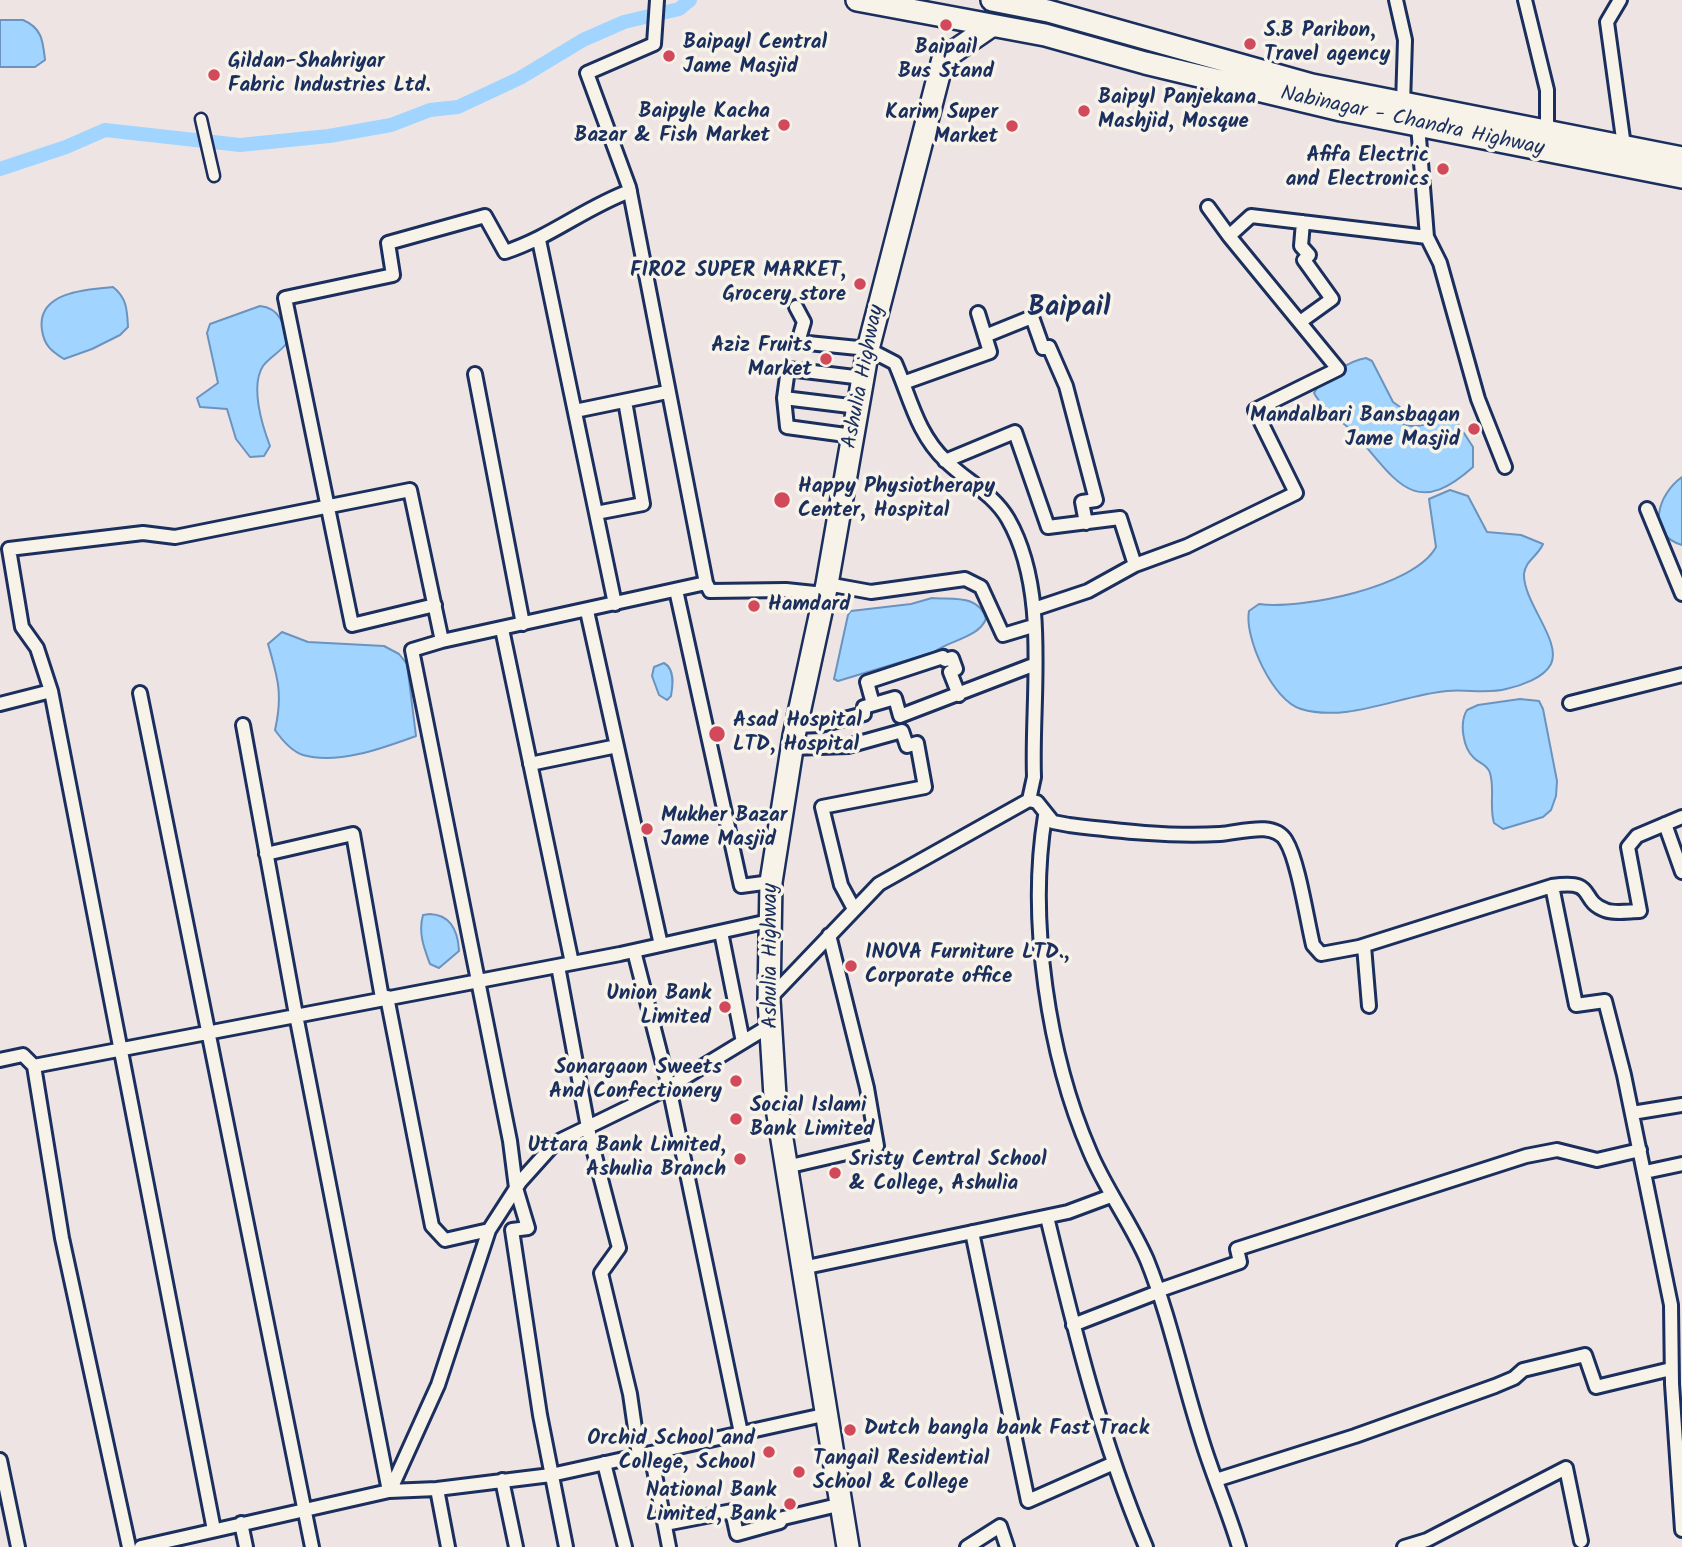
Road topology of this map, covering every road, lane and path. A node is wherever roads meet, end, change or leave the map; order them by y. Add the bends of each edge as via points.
1 (857, 0) edge
2 (992, 0) edge
3 (1396, 0) edge
4 (1525, 0) edge
5 (1620, 0) edge
6 (657, 1) edge
7 (990, 26) junction
8 (1403, 104) junction
9 (201, 119) dead end
10 (1418, 125) junction
11 (1547, 134) junction
12 (1624, 146) junction
13 (1682, 158) edge
14 (214, 176) dead end
15 (1682, 177) edge
16 (630, 191) junction
17 (1208, 207) dead end
18 (1303, 222) junction
19 (1229, 236) junction
20 (1427, 237) junction
21 (540, 240) junction
22 (796, 307) dead end
23 (978, 313) dead end
24 (1300, 322) junction
25 (985, 336) junction
26 (868, 349) junction
27 (475, 374) dead end
28 (863, 379) junction
29 (903, 383) junction
30 (667, 392) junction
31 (784, 398) junction
32 (625, 401) junction
33 (858, 407) junction
34 (575, 411) junction
35 (853, 436) junction
36 (945, 461) junction
37 (1505, 467) dead end
38 (328, 507) junction
39 (1647, 509) dead end
40 (596, 513) junction
41 (1086, 523) junction
42 (1135, 565) junction
43 (706, 583) junction
44 (826, 589) junction
45 (676, 590) junction
46 (1682, 594) edge
47 (615, 604) junction
48 (435, 605) junction
49 (1034, 609) junction
50 (587, 611) junction
51 (523, 624) junction
52 (1033, 626) junction
53 (502, 629) junction
54 (442, 641) junction
55 (1033, 664) junction
56 (1682, 675) edge
57 (51, 691) junction
58 (140, 693) dead end
59 (959, 695) junction
60 (1570, 703) dead end
61 (0, 704) edge
62 (873, 704) junction
63 (243, 725) dead end
64 (797, 726) junction
65 (617, 747) junction
66 (792, 748) junction
67 (530, 764) junction
68 (1029, 800) junction
69 (1045, 816) junction
70 (1682, 817) edge
71 (1665, 824) junction
72 (266, 854) junction
73 (1682, 872) edge
74 (771, 881) junction
75 (1552, 886) junction
76 (854, 909) junction
77 (769, 921) junction
78 (721, 932) junction
79 (828, 935) junction
80 (661, 945) junction
81 (1364, 946) junction
82 (634, 951) junction
83 (572, 963) junction
84 (558, 966) junction
85 (478, 981) junction
86 (385, 998) junction
87 (769, 1000) junction
88 (1369, 1006) dead end
89 (296, 1014) junction
90 (771, 1025) junction
91 (208, 1031) junction
92 (743, 1042) junction
93 (120, 1049) junction
94 (0, 1060) edge
95 (34, 1066) junction
96 (669, 1087) junction
97 (1682, 1105) edge
98 (1632, 1113) junction
99 (588, 1127) junction
100 (1640, 1150) junction
101 (1682, 1164) edge
102 (786, 1167) junction
103 (1645, 1172) junction
104 (516, 1188) junction
105 (1111, 1196) junction
106 (1047, 1217) junction
107 (489, 1230) junction
108 (972, 1232) junction
109 (802, 1268) junction
110 (1157, 1292) junction
111 (1676, 1310) edge
112 (1073, 1325) junction
113 (1671, 1369) junction
114 (828, 1414) junction
115 (741, 1433) junction
116 (645, 1455) junction
117 (0, 1460) edge
118 (604, 1463) junction
119 (1114, 1463) junction
120 (551, 1475) junction
121 (502, 1480) junction
122 (1216, 1480) junction
123 (437, 1489) junction
124 (390, 1491) junction
125 (842, 1504) junction
126 (305, 1508) junction
127 (241, 1523) junction
128 (665, 1524) junction
129 (214, 1530) junction
130 (1682, 1530) edge
131 (167, 1544) edge
132 (1581, 1544) edge
133 (18, 1547) edge
134 (129, 1547) edge
135 (141, 1547) edge
136 (246, 1547) edge
137 (312, 1547) edge
138 (449, 1547) edge
139 (516, 1547) edge
140 (566, 1547) edge
141 (625, 1547) edge
142 (669, 1547) edge
143 (848, 1547) edge
144 (967, 1547) edge
145 (1007, 1547) edge
146 (1146, 1547) edge
147 (1239, 1547) edge
148 (1406, 1547) edge
149 (1567, 1547) edge

1 - 7 highway, Nabinagar - Chandra Highway
2 - 8 highway, Nabinagar - Chandra Highway via 1048,11 1311,85
3 - 8 street via 1405,40
4 - 11 street via 1547,90
5 - 12 street via 1607,22
6 - 16 street via 654,44 587,73
7 - 10 highway, Nabinagar - Chandra Highway via 1045,35 1145,64
7 - 26 highway, Ashulia Highway via 943,59
8 - 11 highway, Nabinagar - Chandra Highway
9 - 14 street
10 - 15 highway, Nabinagar - Chandra Highway
10 - 20 street
11 - 12 highway, Nabinagar - Chandra Highway
12 - 13 highway, Nabinagar - Chandra Highway
16 - 21 street
16 - 30 street
17 - 19 street
18 - 19 street via 1251,216
18 - 20 street
18 - 24 street via 1301,246 1309,256 1304,261 1332,299
19 - 24 street
20 - 37 street via 1440,263 1478,399
21 - 34 street
21 - 38 street via 505,252 485,216 388,243 393,275 285,298
22 - 26 street via 804,322 798,342
23 - 25 street
24 - 42 street via 1338,369 1255,410 1296,493 1187,546
25 - 29 street via 989,352
25 - 41 street via 1032,317 1043,348 1049,347 1066,386 1096,500 1082,502
26 - 28 highway, Ashulia Highway
26 - 29 street via 895,363
27 - 51 street
28 - 31 street via 788,369
28 - 33 highway, Ashulia Highway
29 - 36 street via 915,417
30 - 32 street
30 - 43 street
31 - 33 street
31 - 35 street via 787,427
32 - 34 street
32 - 40 street via 643,504
33 - 35 highway, Ashulia Highway
34 - 40 street
35 - 44 highway, Ashulia Highway
36 - 41 street via 1015,432 1048,527
36 - 49 street via 990,496 1007,517 1031,579
38 - 48 street via 410,490
38 - 48 street via 352,625
38 - 57 street via 175,537 143,533 9,549 22,627 37,648
39 - 46 street
40 - 47 street
41 - 42 street via 1120,518
42 - 49 street via 1088,591
43 - 44 street via 710,591
43 - 45 street
44 - 52 street via 871,592 965,579 981,587 1003,635
44 - 64 highway, Ashulia Highway
45 - 47 street
45 - 74 street via 741,886
47 - 50 street
48 - 54 street
49 - 52 street
50 - 51 street
50 - 65 street
51 - 53 street
52 - 55 street
53 - 54 street
53 - 67 street
54 - 85 street via 412,650
55 - 59 street
55 - 68 street via 1034,777
56 - 60 street
57 - 61 street
57 - 93 street
58 - 91 street
59 - 62 street via 900,716 895,698
59 - 62 street via 950,672 956,669 952,658 943,657 867,682
62 - 64 street via 864,707 864,714
63 - 72 street
64 - 66 highway, Ashulia Highway
65 - 67 street
65 - 80 street
66 - 74 highway, Ashulia Highway
66 - 76 street via 848,746 902,731 906,746 916,743 925,787 822,807 841,885
67 - 83 street
68 - 69 street via 1037,802
68 - 76 street via 878,884
69 - 81 street via 1052,822 1109,830 1219,835 1254,829 1278,833 1292,854 1313,945 1321,954
69 - 105 street via 1038,904 1045,980 1070,1097
70 - 71 street
71 - 73 street
71 - 75 street via 1637,836 1628,846 1640,911 1606,911 1583,887 1572,883
72 - 86 street via 354,834
72 - 89 street
74 - 77 highway, Ashulia Highway
75 - 81 street
75 - 98 street via 1576,1005 1605,1000
76 - 79 street
77 - 78 street
77 - 87 highway, Ashulia Highway
78 - 80 street
78 - 92 street
79 - 87 street
79 - 102 street via 877,1146
80 - 82 street
81 - 88 street
82 - 83 street
82 - 96 street
83 - 84 street
84 - 85 street
84 - 99 street
85 - 86 street
85 - 104 street
86 - 89 street
86 - 107 street via 432,1226 445,1240
87 - 90 highway, Ashulia Highway
89 - 91 street
89 - 124 street
90 - 92 street
90 - 102 highway, Ashulia Highway
91 - 93 street
91 - 126 street
92 - 96 street
93 - 95 street
93 - 129 street
94 - 95 street via 23,1055
95 - 134 street via 62,1238
96 - 99 street
96 - 115 street
97 - 98 street
98 - 100 street
99 - 104 street via 555,1143
99 - 116 street via 619,1248 601,1273
100 - 103 street
100 - 110 street via 1597,1160 1557,1150 1526,1156 1237,1249 1240,1262
101 - 103 street
102 - 109 highway, Ashulia Highway
103 - 111 street
104 - 107 street
104 - 120 street via 528,1228 512,1230
105 - 106 street
105 - 110 street via 1146,1259
106 - 108 street
106 - 112 street
107 - 124 street via 438,1385
108 - 109 street
108 - 119 street via 1028,1501
109 - 114 highway, Ashulia Highway
110 - 112 street
110 - 122 street
111 - 113 street
112 - 119 street
113 - 122 street via 1596,1388 1585,1355 1523,1370 1494,1387 1355,1437
113 - 130 street
114 - 115 street
114 - 125 highway, Ashulia Highway
115 - 116 street
116 - 118 street
116 - 128 street
117 - 133 street
118 - 120 street
118 - 141 street
119 - 146 street
120 - 121 street
120 - 140 street
121 - 123 street
121 - 139 street
122 - 147 street
123 - 124 street
123 - 138 street
124 - 126 street
125 - 128 street via 737,1534 732,1511
125 - 143 highway, Ashulia Highway
126 - 127 street
126 - 137 street
127 - 129 street
127 - 136 street
128 - 142 street
129 - 131 street
131 - 135 street
132 - 148 street via 1566,1468
132 - 149 street
144 - 145 street via 1000,1526

